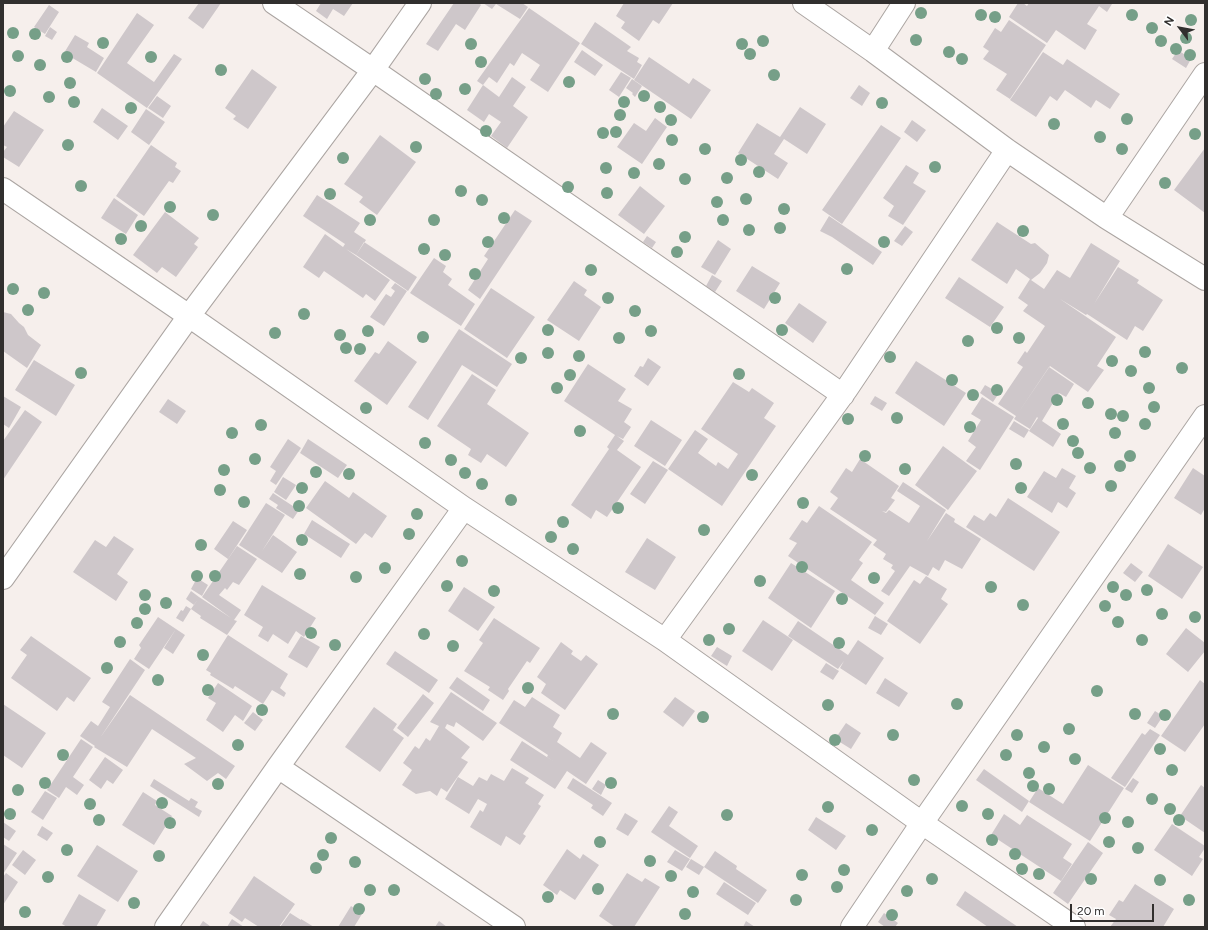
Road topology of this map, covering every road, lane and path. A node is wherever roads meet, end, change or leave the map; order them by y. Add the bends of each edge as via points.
1 (274, 3) edge
2 (420, 3) edge
3 (804, 3) edge
4 (904, 3) edge
5 (872, 51) junction
6 (373, 70) junction
7 (1205, 74) edge
8 (1007, 150) junction
9 (3, 189) edge
10 (1107, 218) junction
11 (1205, 279) edge
12 (189, 316) junction
13 (842, 395) junction
14 (1205, 416) edge
15 (464, 508) junction
16 (3, 578) edge
17 (665, 640) junction
18 (278, 767) junction
19 (922, 823) junction
20 (166, 927) edge
21 (514, 927) edge
22 (852, 927) edge
23 (1074, 927) edge

1 - 6 street
2 - 6 street
3 - 5 street
4 - 5 street
5 - 8 street
6 - 12 street
6 - 13 street
7 - 10 street
8 - 10 street
8 - 13 street
9 - 12 street
10 - 11 street
12 - 15 street
12 - 16 street
13 - 17 street
14 - 19 street
15 - 17 street
15 - 18 street
17 - 19 street
18 - 20 street
18 - 21 street
19 - 22 street
19 - 23 street

